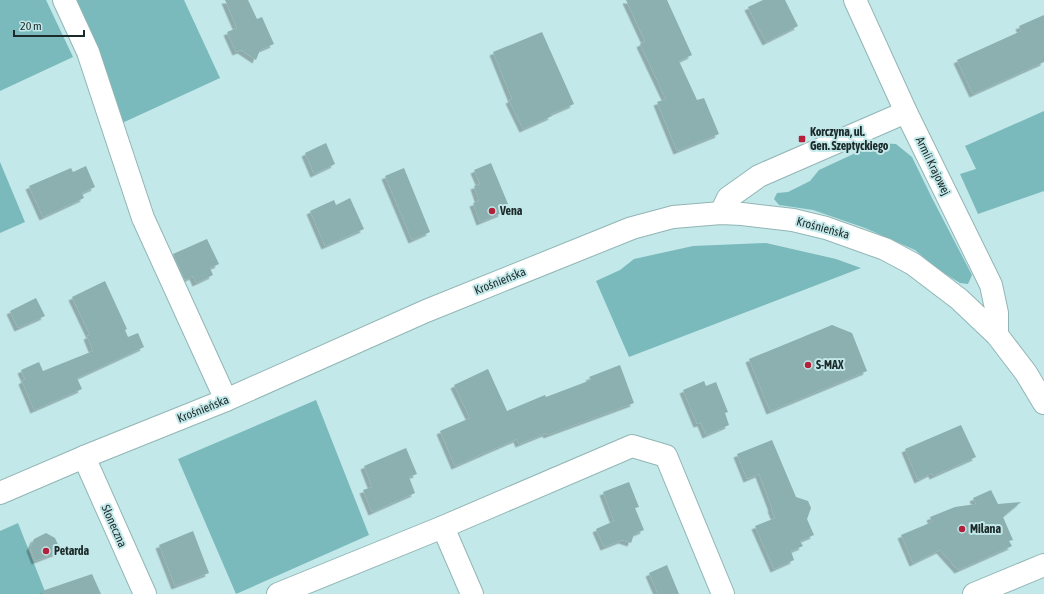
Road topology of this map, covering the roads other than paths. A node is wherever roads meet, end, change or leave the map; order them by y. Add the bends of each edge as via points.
1 (64, 0) edge
2 (855, 0) edge
3 (906, 112) junction
4 (721, 213) junction
5 (997, 335) junction
6 (226, 400) junction
7 (1044, 403) edge
8 (84, 457) junction
9 (0, 493) edge
10 (443, 527) junction
11 (1044, 565) edge
12 (145, 594) edge
13 (278, 594) edge
14 (472, 594) edge
15 (723, 594) edge
16 (974, 594) edge

1 - 6 street via 88,52 143,218
2 - 3 street, Armii Krajowej
3 - 4 street via 759,176 728,198
3 - 5 street, Armii Krajowej via 991,284 997,313
4 - 5 street, Krośnieńska via 793,220 826,228 885,249 913,264 937,282
4 - 6 street, Krośnieńska via 673,217 632,228 426,311
5 - 7 street, Krośnieńska via 1026,373
6 - 8 street, Krośnieńska
8 - 9 street, Krośnieńska
8 - 12 street, Słoneczna
10 - 13 street
10 - 14 street
10 - 15 street via 632,446 666,456
11 - 16 street

